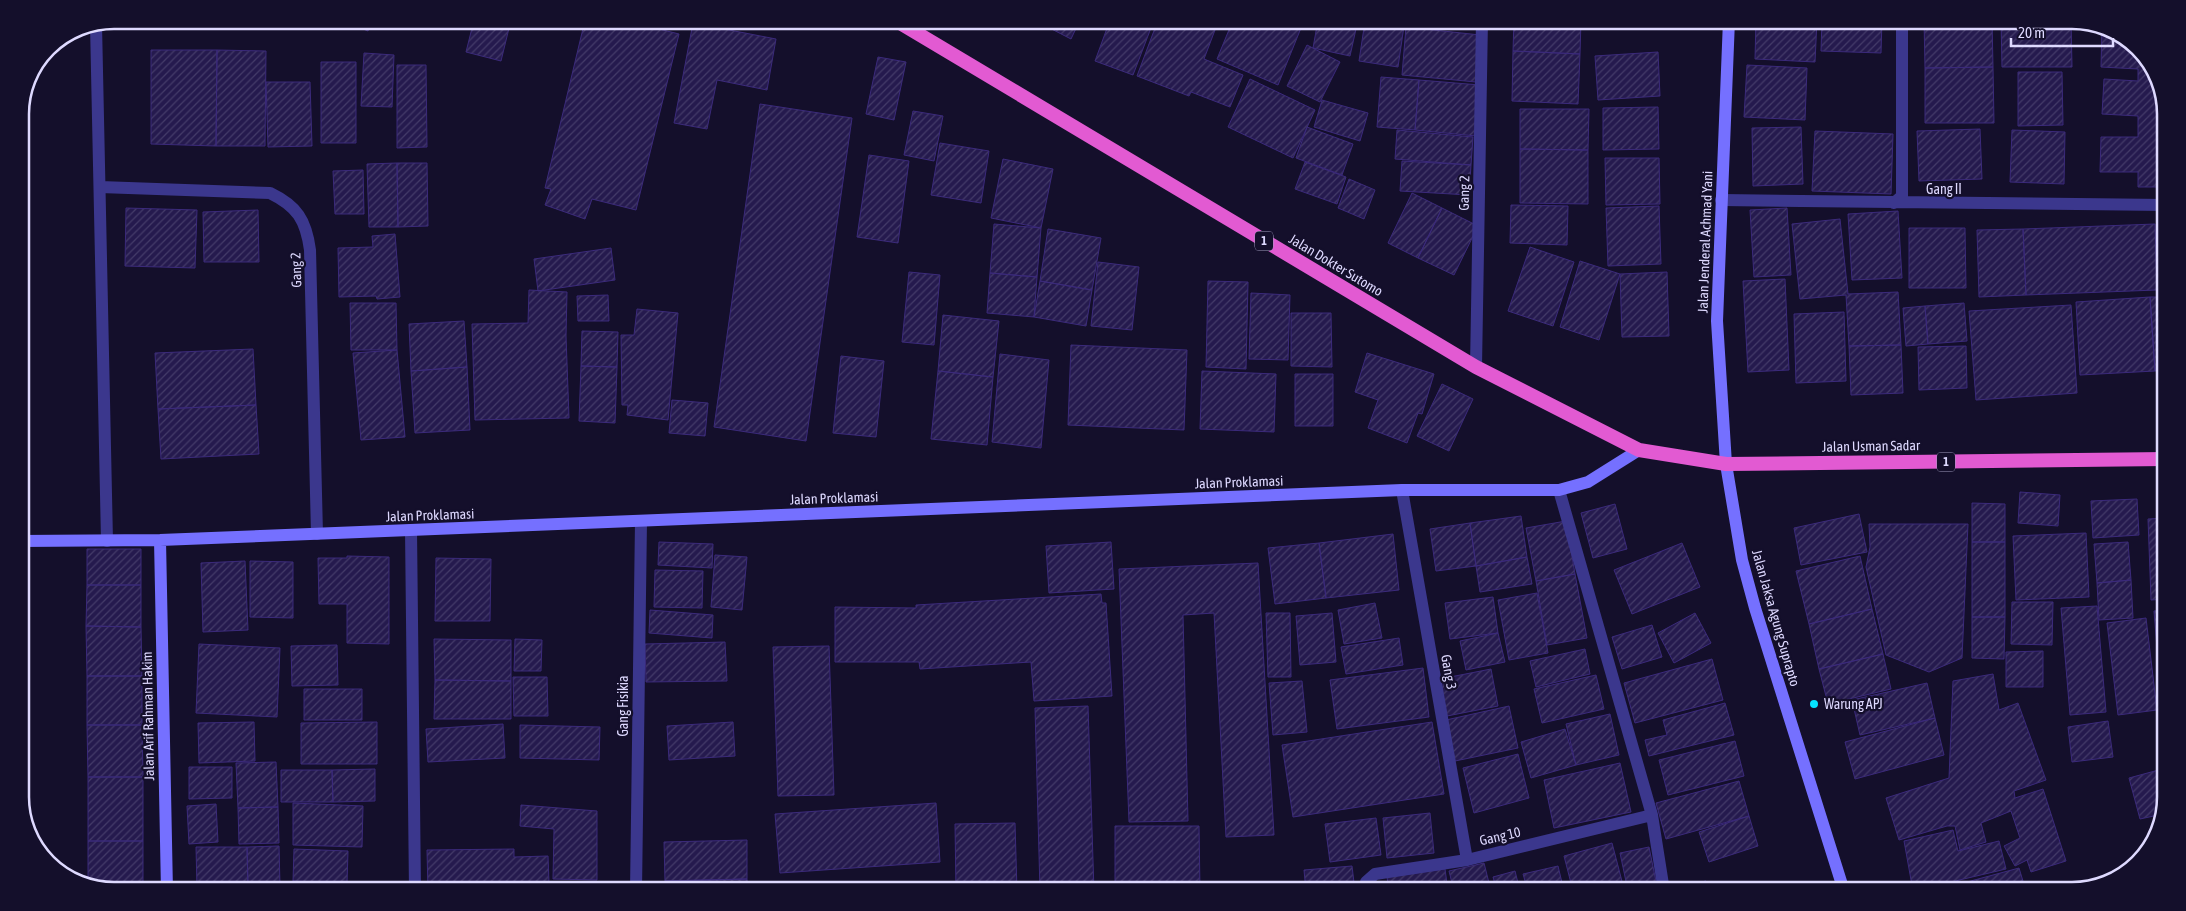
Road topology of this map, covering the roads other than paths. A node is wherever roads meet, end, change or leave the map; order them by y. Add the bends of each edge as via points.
1 (910, 29) edge
2 (1482, 29) edge
3 (1729, 29) edge
4 (1902, 29) edge
5 (96, 30) edge
6 (100, 187) junction
7 (1722, 200) junction
8 (1894, 203) junction
9 (2157, 205) edge
10 (1476, 368) junction
11 (1639, 450) junction
12 (2157, 459) edge
13 (1726, 464) junction
14 (1402, 490) junction
15 (1559, 490) junction
16 (641, 521) junction
17 (410, 530) junction
18 (317, 534) junction
19 (160, 540) junction
20 (29, 541) edge
21 (106, 541) junction
22 (1652, 815) junction
23 (1467, 860) junction
24 (167, 882) edge
25 (415, 882) edge
26 (636, 882) edge
27 (1366, 882) edge
28 (1663, 882) edge
29 (1841, 882) edge

1 - 10 highway, Jalan Dokter Sutomo / 1
2 - 10 street, Gang 2
3 - 7 main road, Jalan Jenderal Achmad Yani
4 - 8 street via 1902,196
5 - 6 street
6 - 18 street, Gang 2 via 270,193 298,213 308,231 310,250
6 - 21 street
7 - 8 street, Gang II
7 - 13 main road, Jalan Jenderal Achmad Yani via 1717,321
8 - 9 street, Gang II
10 - 11 highway, Jalan Dokter Sutomo / 1
11 - 13 highway, Jalan Dokter Sutomo / 1
11 - 15 main road, Jalan Proklamasi via 1588,482
12 - 13 highway, Jalan Usman Sadar / 1
13 - 29 main road, Jalan Jaksa Agung Suprapto via 1742,560 1755,608
14 - 15 main road, Jalan Proklamasi
14 - 16 main road, Jalan Proklamasi
14 - 23 street, Gang 3
15 - 22 street
16 - 17 main road, Jalan Proklamasi
16 - 26 street, Gang Fisikia
17 - 18 main road, Jalan Proklamasi
17 - 25 street
18 - 19 main road, Jalan Proklamasi
19 - 21 main road, Jalan Proklamasi
19 - 24 main road, Jalan Arif Rahman Hakim
20 - 21 main road, Jalan Proklamasi
22 - 23 street, Gang 10
22 - 28 street
23 - 27 street, Gang 10 via 1375,874

